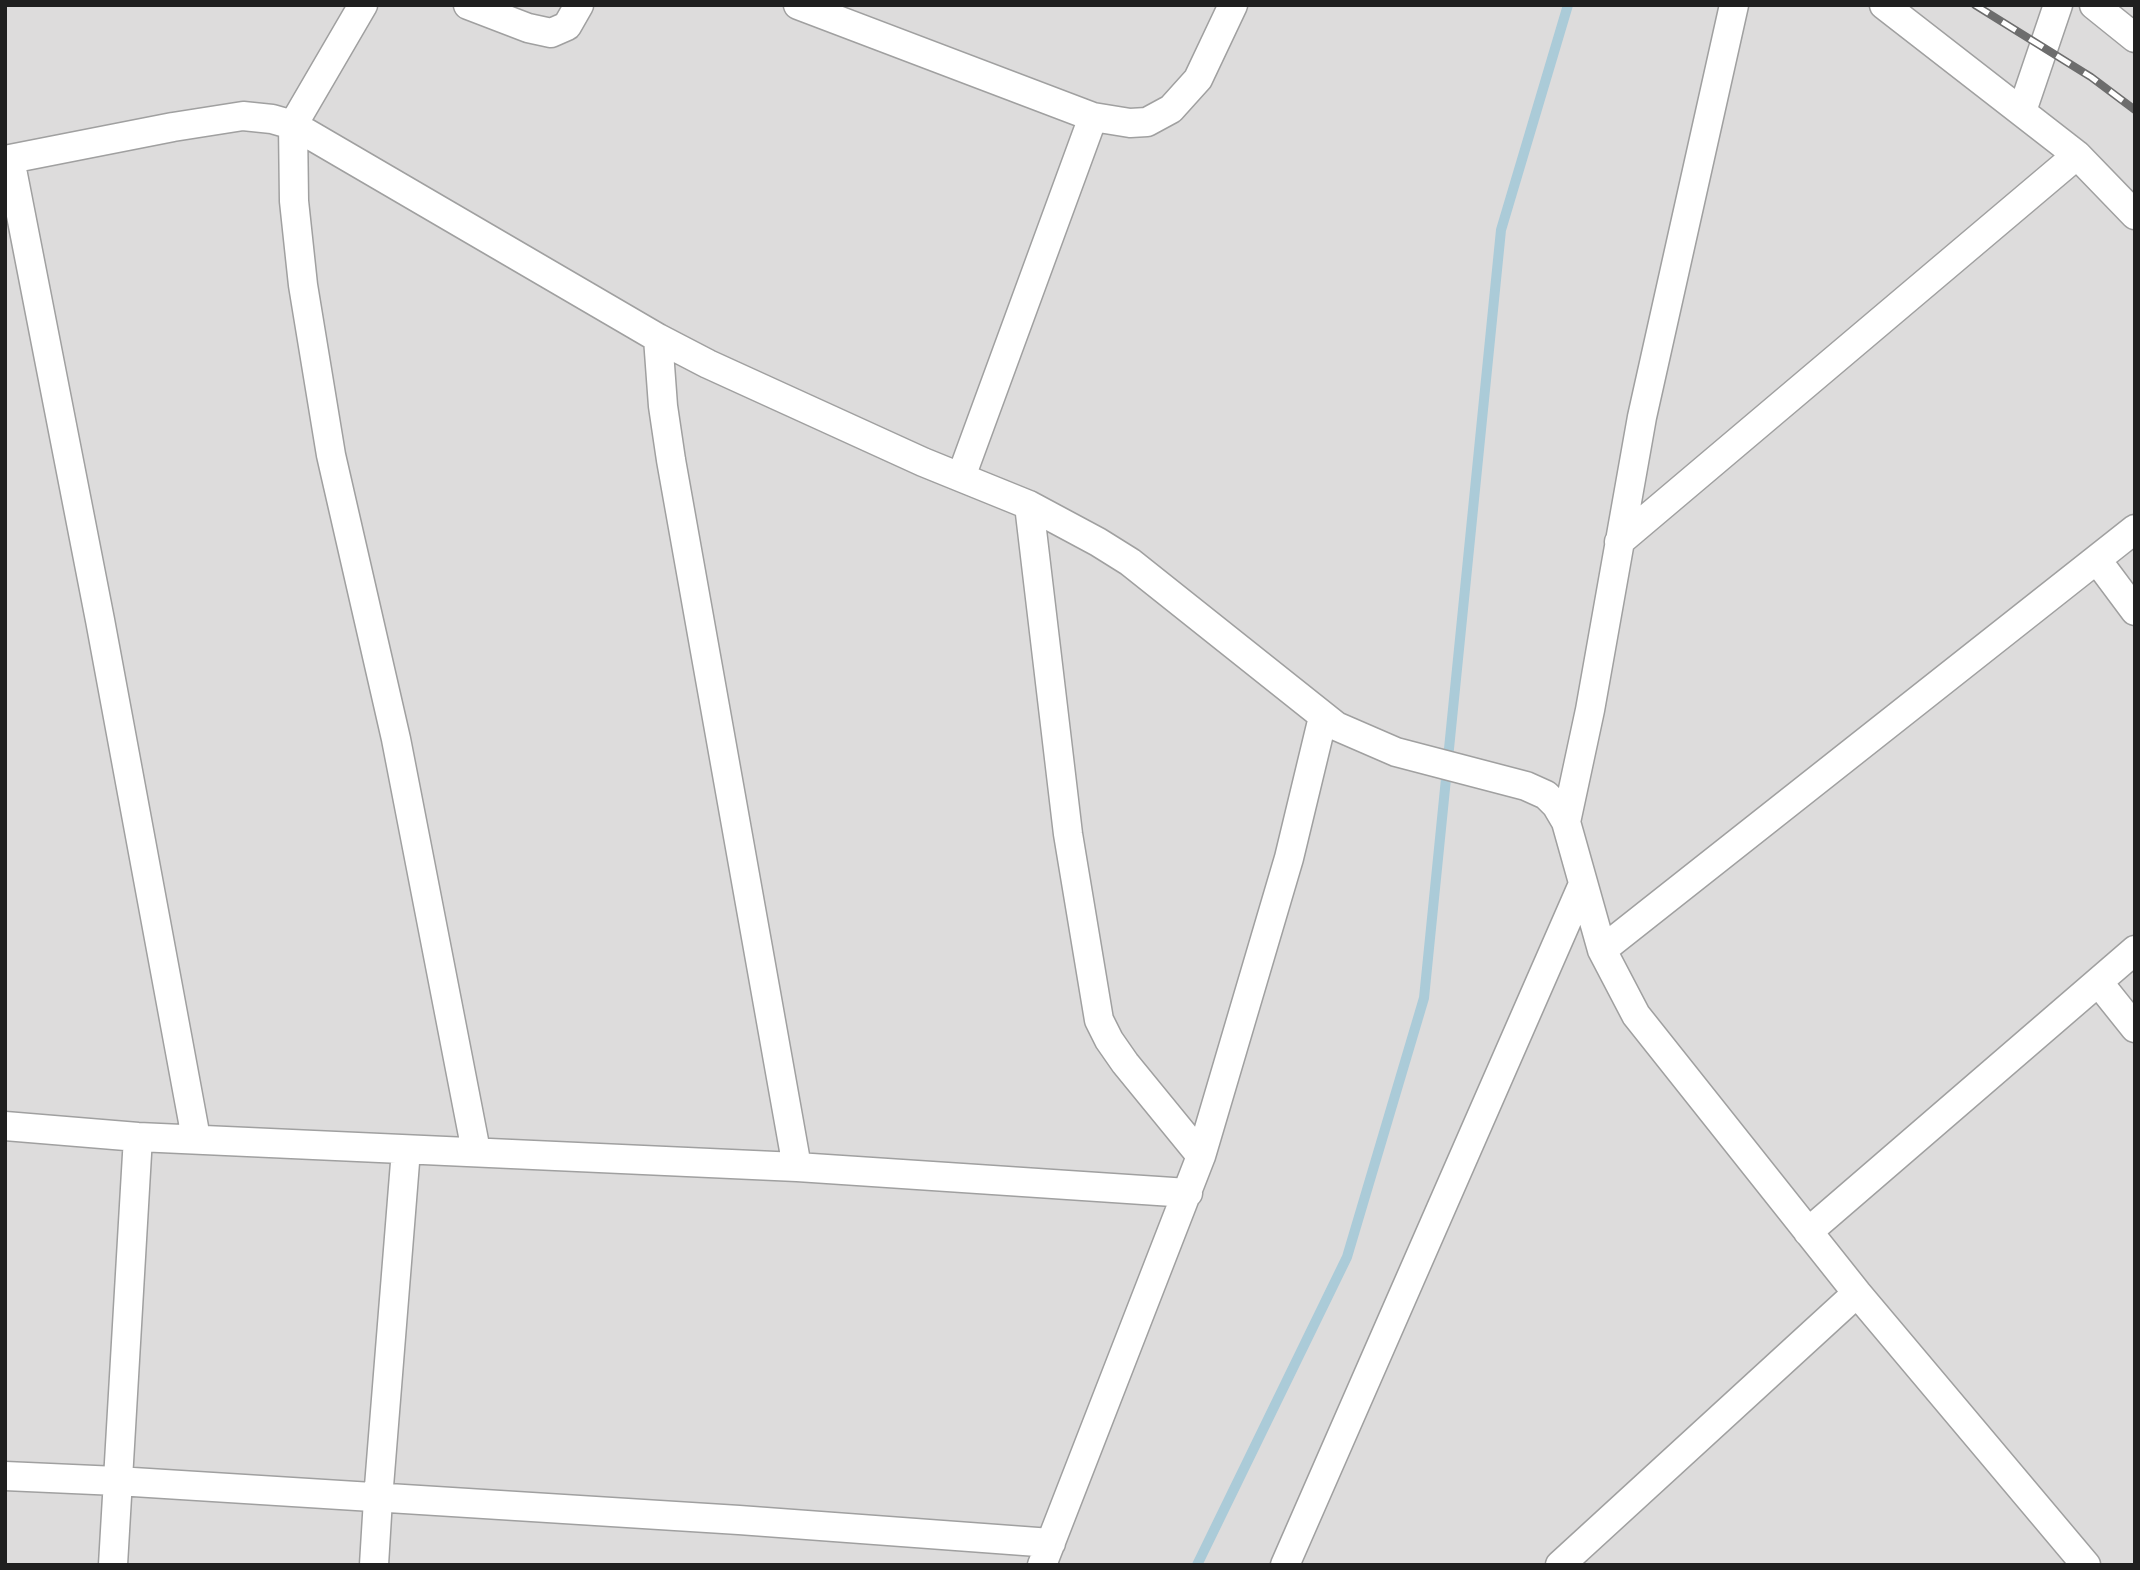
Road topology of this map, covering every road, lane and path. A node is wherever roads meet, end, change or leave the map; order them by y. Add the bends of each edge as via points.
1 (363, 5) edge
2 (468, 5) edge
3 (579, 5) edge
4 (798, 5) edge
5 (1233, 5) edge
6 (1734, 5) edge
7 (1884, 5) edge
8 (2058, 5) edge
9 (2094, 5) edge
10 (2135, 38) edge
11 (2022, 111) junction
12 (1093, 117) junction
13 (293, 125) junction
14 (2077, 155) junction
15 (7, 159) edge
16 (2135, 215) edge
17 (658, 338) junction
18 (961, 477) junction
19 (1029, 505) junction
20 (2135, 529) edge
21 (1619, 542) junction
22 (2097, 560) junction
23 (2135, 611) edge
24 (1323, 717) junction
25 (1566, 822) junction
26 (1583, 884) junction
27 (1602, 950) junction
28 (2135, 950) edge
29 (2099, 983) junction
30 (2135, 1028) edge
31 (5, 1126) edge
32 (138, 1137) junction
33 (196, 1138) junction
34 (406, 1150) junction
35 (475, 1152) junction
36 (1201, 1156) junction
37 (797, 1167) junction
38 (1188, 1194) junction
39 (1808, 1232) junction
40 (1857, 1293) junction
41 (5, 1476) edge
42 (117, 1481) junction
43 (377, 1499) junction
44 (1047, 1554) edge
45 (113, 1565) edge
46 (374, 1565) edge
47 (1285, 1565) edge
48 (1560, 1565) edge
49 (2086, 1565) edge

1 - 13 street
2 - 3 street via 551,33 567,26
4 - 12 street
5 - 12 street via 1198,79 1171,109 1147,122
6 - 21 street
7 - 11 street
8 - 11 street
9 - 10 street
11 - 14 street
12 - 18 street
13 - 15 street via 243,116
13 - 17 street
13 - 35 street via 303,285 331,455 396,739
14 - 16 street
14 - 21 street
15 - 33 street via 100,620
17 - 18 street
17 - 37 street via 673,473
18 - 19 street
19 - 24 street via 1130,562
19 - 36 street via 1068,834 1099,1020 1125,1063
20 - 22 street
21 - 25 street
22 - 23 street
22 - 27 street
24 - 25 street via 1396,752 1526,786 1546,795
24 - 36 street via 1289,858
25 - 26 street
26 - 27 street
26 - 47 street
27 - 39 street via 1636,1015
28 - 29 street
29 - 30 street
29 - 39 street
31 - 32 street
32 - 33 street
32 - 42 street
33 - 34 street
34 - 35 street
34 - 43 street
35 - 37 street
36 - 38 street
37 - 38 street
38 - 44 street
39 - 40 street
40 - 48 street
40 - 49 street
41 - 42 street
42 - 43 street
42 - 45 street
43 - 44 street via 753,1521
43 - 46 street

